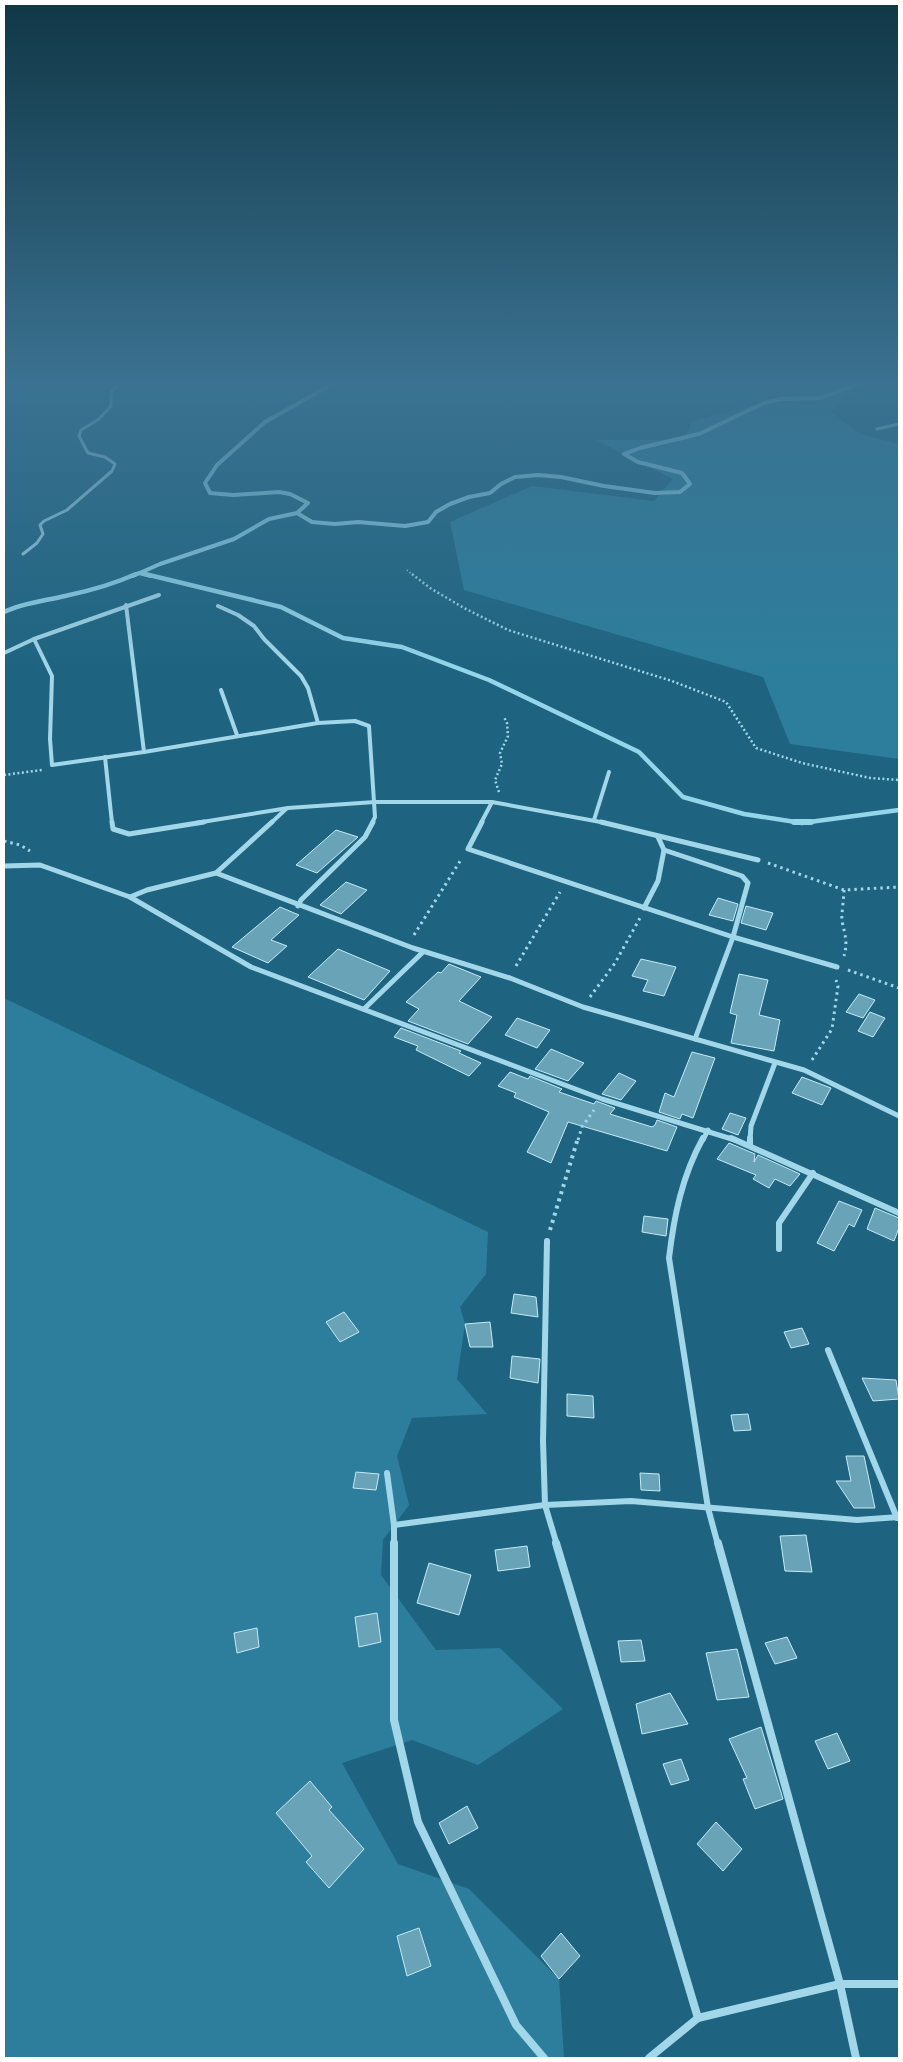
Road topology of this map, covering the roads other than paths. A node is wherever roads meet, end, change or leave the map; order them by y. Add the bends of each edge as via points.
1 (105, 477) edge
2 (23, 554) dead end
3 (159, 595) dead end
4 (126, 605) junction
5 (218, 606) dead end
6 (34, 639) junction
7 (4, 653) edge
8 (221, 690) dead end
9 (318, 723) junction
10 (237, 735) junction
11 (144, 752) junction
12 (105, 757) junction
13 (609, 772) dead end
14 (375, 802) junction
15 (492, 802) junction
16 (288, 808) junction
17 (594, 820) junction
18 (658, 837) junction
19 (664, 850) junction
20 (758, 860) road end
21 (4, 866) edge
22 (216, 873) junction
23 (130, 897) junction
24 (298, 906) junction
25 (644, 908) junction
26 (733, 937) junction
27 (423, 952) junction
28 (838, 968) road end
29 (364, 1009) junction
30 (695, 1040) junction
31 (775, 1063) junction
32 (899, 1116) edge
33 (708, 1130) junction
34 (750, 1145) junction
35 (813, 1173) junction
36 (899, 1213) edge
37 (547, 1240) road end
38 (779, 1249) dead end
39 (828, 1350) dead end
40 (387, 1473) dead end
41 (545, 1505) junction
42 (708, 1508) junction
43 (898, 1518) edge
44 (394, 1525) junction
45 (840, 1984) junction
46 (899, 1984) edge
47 (698, 2018) junction
48 (544, 2058) edge
49 (648, 2058) edge
50 (856, 2058) edge

1 - 2 street via 67,510 44,521 40,525 43,534 40,539
3 - 4 street
4 - 6 street
4 - 11 street
5 - 9 street via 254,626 301,676 308,688
6 - 7 street
6 - 12 street via 52,676 52,765
8 - 10 street
9 - 10 street
9 - 14 street via 355,721 369,726
10 - 11 street
11 - 12 street
12 - 16 street via 113,829 128,834
13 - 17 street
14 - 15 street
14 - 16 street
14 - 24 street via 375,817 365,837 300,900
15 - 17 street
15 - 25 street via 468,849
16 - 22 street
17 - 18 street
18 - 19 street
18 - 20 street
19 - 25 street via 662,871
19 - 26 street via 742,876 748,883
21 - 23 street via 40,865
22 - 23 street
22 - 24 street
23 - 29 street via 250,967
24 - 27 street
25 - 26 street
26 - 28 street
26 - 30 street
27 - 29 street
27 - 30 street via 510,978 583,1007
29 - 33 street via 602,1099
30 - 31 street
31 - 32 street via 804,1070
31 - 34 street via 751,1126
33 - 34 street
33 - 42 street via 681,1186 672,1221 669,1258
34 - 35 street
35 - 36 street
35 - 38 street via 779,1223
37 - 41 street via 542,1441
39 - 43 street
40 - 44 street
41 - 42 street via 631,1501
41 - 44 street
41 - 47 street
42 - 43 street via 857,1520
42 - 45 street
44 - 48 street via 394,1720 418,1822 516,2025
45 - 46 street
45 - 47 street
45 - 50 street
47 - 49 street

